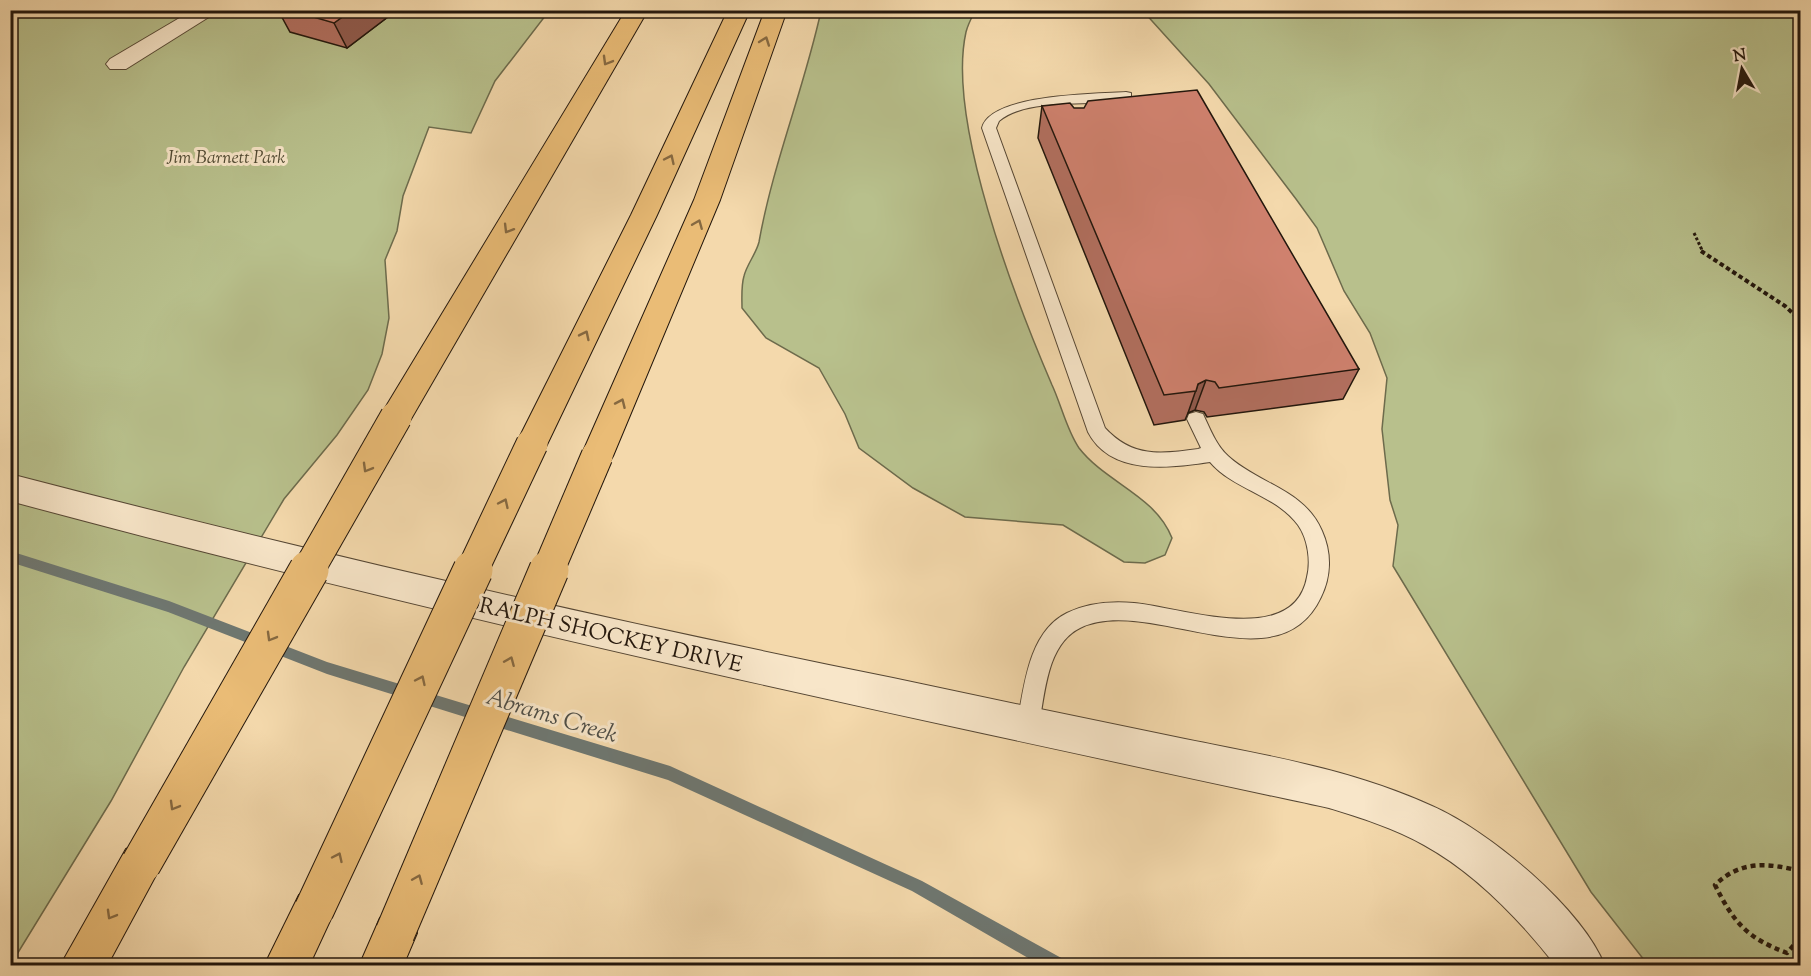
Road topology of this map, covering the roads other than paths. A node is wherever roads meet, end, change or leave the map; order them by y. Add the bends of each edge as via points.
1 (209, 10) edge
2 (637, 10) edge
3 (739, 10) edge
4 (776, 10) edge
5 (118, 64) dead end
6 (1126, 96) edge
7 (1196, 419) edge
8 (1214, 454) junction
9 (10, 487) edge
10 (1028, 725) junction
11 (388, 949) edge
12 (82, 966) edge
13 (286, 966) edge
14 (1583, 966) edge

1 - 5 street
2 -> 12 highway, bridge via 396,417
13 -> 3 highway, bridge
11 -> 4 highway, bridge via 707,200
6 - 8 lane via 1064,108 1007,111 994,118 989,131 1096,432 1118,451 1146,461
7 - 8 lane
8 - 10 lane via 1224,465 1285,501 1307,521 1320,569 1316,589 1306,607 1271,628 1239,630 1117,609 1073,621 1052,640 1041,662
9 - 10 street, RALPH SHOCKEY DRIVE via 198,537 702,656
10 - 14 street, RALPH SHOCKEY DRIVE via 1329,788 1371,801 1442,832 1491,869 1534,908

